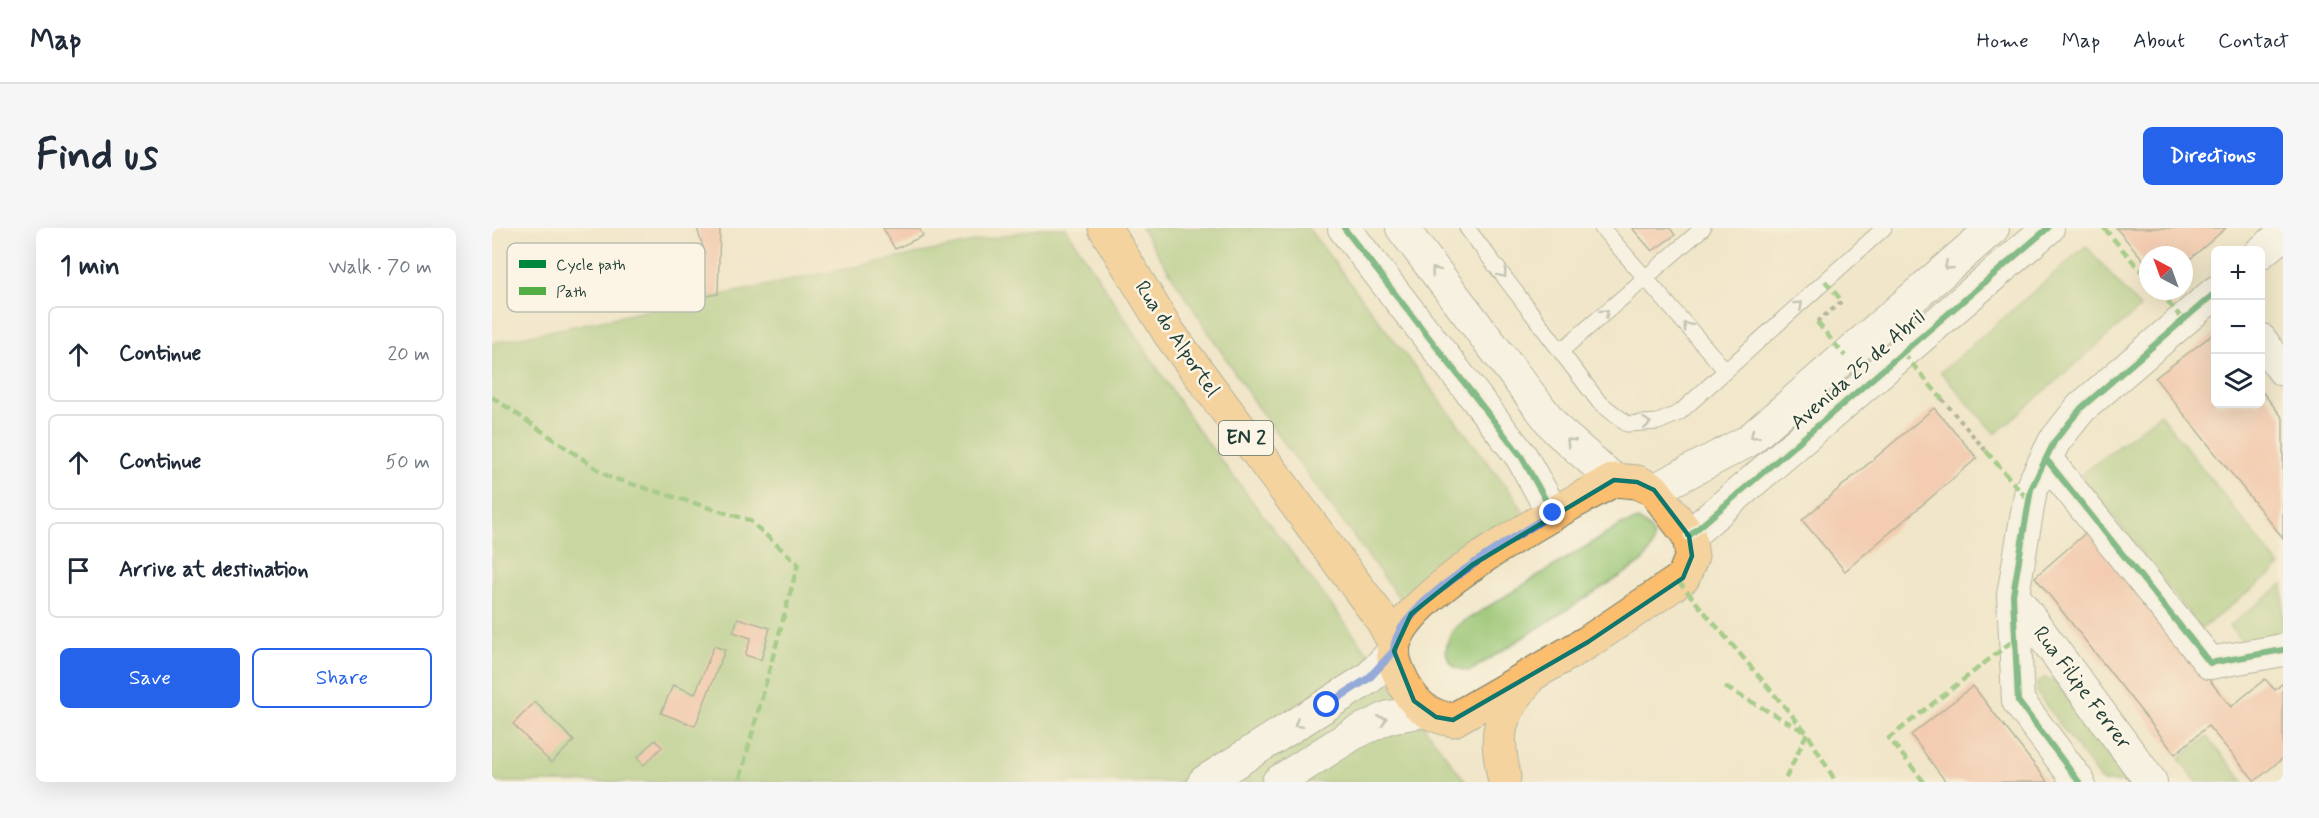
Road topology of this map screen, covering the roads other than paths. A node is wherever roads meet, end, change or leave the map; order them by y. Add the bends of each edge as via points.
1 (1105, 228) edge
2 (1344, 228) edge
3 (1402, 228) edge
4 (1467, 228) edge
5 (1602, 228) edge
6 (1703, 228) edge
7 (1884, 228) edge
8 (2048, 228) edge
9 (1985, 232) edge
10 (1646, 278) junction
11 (2211, 296) edge
12 (2211, 322) edge
13 (2164, 336) junction
14 (2265, 346) edge
15 (1561, 351) junction
16 (1726, 370) junction
17 (2283, 370) edge
18 (2046, 459) junction
19 (1614, 480) junction
20 (1654, 490) junction
21 (1553, 513) junction
22 (1689, 536) junction
23 (2013, 595) junction
24 (1393, 634) junction
25 (2283, 650) edge
26 (1529, 678) junction
27 (1439, 716) junction
28 (1505, 780) edge
29 (1204, 782) edge
30 (1278, 782) edge
31 (2079, 782) edge
32 (2151, 782) edge

1 - 24 main road, Rua do Alportel / EN 2 via 1169,333
2 - 21 street via 1521,456
19 -> 3 street via 1557,430
4 -> 15 lane
5 - 10 lane
6 - 10 lane
16 -> 7 lane
8 - 22 street, Avenida 25 de Abril
9 -> 20 street, Avenida 25 de Abril via 1748,441
15 -> 10 lane
16 -> 10 lane
11 - 13 street, Rua Filipe Ferrer
12 - 13 street
13 - 18 street, Rua Filipe Ferrer via 2081,408 2054,442
14 - 17 street
15 -> 16 lane via 1599,402 1628,424 1658,422 1679,413
18 - 23 street, Rua Filipe Ferrer via 2031,489
18 - 25 street via 2210,663
19 - 20 main road via 1637,482
19 - 21 main road
20 - 22 main road
21 - 24 main road via 1437,591
22 - 26 main road via 1692,556 1683,578
23 - 31 street, Rua Filipe Ferrer via 2018,701
23 - 32 street, Rua Filipe Ferrer
24 - 27 main road via 1397,669 1405,686
24 -> 29 street via 1369,678
26 - 27 main road
26 - 28 main road via 1509,704 1500,726 1497,742
27 - 28 main road via 1468,733
30 -> 27 street via 1389,717

